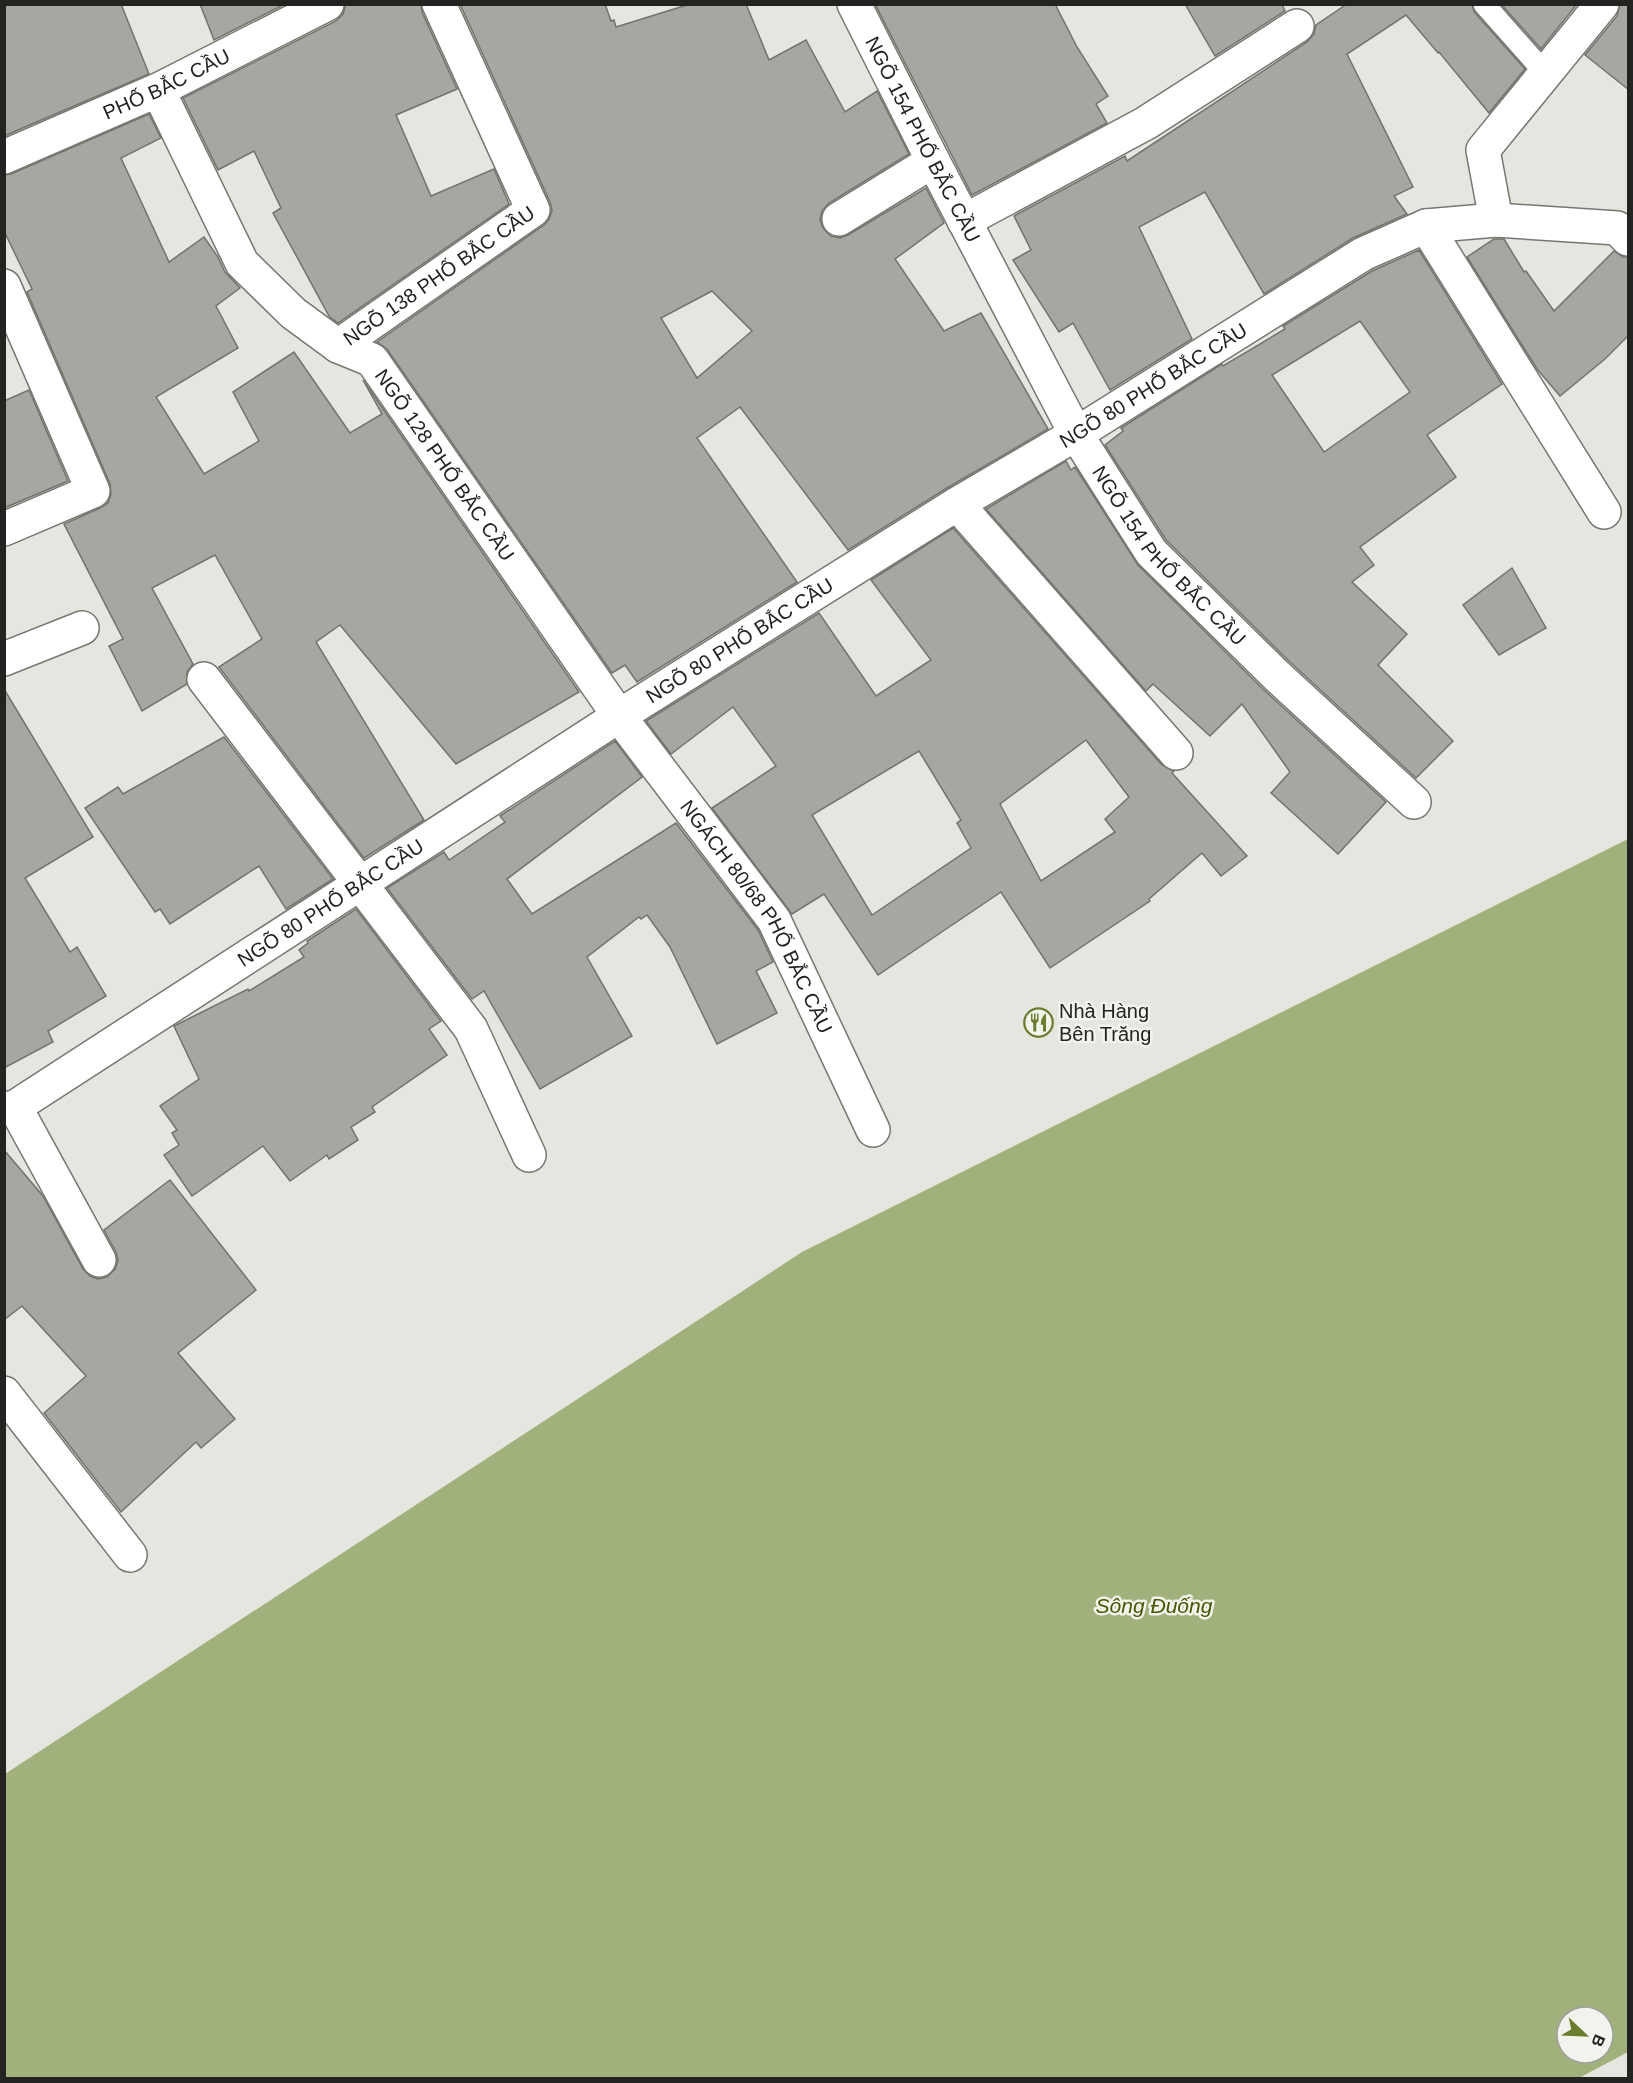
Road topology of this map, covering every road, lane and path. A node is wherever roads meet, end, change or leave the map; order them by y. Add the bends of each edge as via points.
1 (327, 4) edge
2 (439, 4) edge
3 (854, 4) edge
4 (1484, 4) edge
5 (1602, 4) edge
6 (1297, 26) dead end
7 (1545, 73) junction
8 (158, 90) junction
9 (4, 157) edge
10 (933, 161) junction
11 (839, 219) dead end
12 (1496, 220) junction
13 (964, 221) junction
14 (1426, 226) junction
15 (1629, 239) edge
16 (4, 286) edge
17 (338, 346) junction
18 (1076, 434) junction
19 (957, 504) junction
20 (1604, 512) dead end
21 (4, 529) edge
22 (82, 628) dead end
23 (4, 659) edge
24 (204, 679) dead end
25 (619, 716) junction
26 (1176, 753) dead end
27 (1414, 802) dead end
28 (360, 884) junction
29 (10, 1108) edge
30 (873, 1130) dead end
31 (529, 1155) dead end
32 (99, 1260) dead end
33 (4, 1393) edge
34 (130, 1555) dead end

1 - 8 street, PHỐ BẮC CẦU
2 - 17 street, NGÕ 138 PHỐ BẮC CẦU via 533,210
3 - 10 street, NGÕ 154 PHỐ BẮC CẦU
4 - 7 lane
5 - 7 street
6 - 13 street via 1146,123
7 - 12 street via 1482,150
8 - 9 street, PHỐ BẮC CẦU
8 - 17 street, NGÕ 128 PHỐ BẮC CẦU via 242,263 293,313
10 - 11 street
10 - 13 street, NGÕ 154 PHỐ BẮC CẦU
12 - 14 street, NGÕ 80 PHỐ BẮC CẦU
12 - 15 street, NGÕ 80 PHỐ BẮC CẦU via 1617,228
13 - 18 street, NGÕ 154 PHỐ BẮC CẦU
14 - 18 street, NGÕ 80 PHỐ BẮC CẦU via 1363,254
14 - 20 street
16 - 21 street via 93,491
17 - 25 street, NGÕ 128 PHỐ BẮC CẦU via 372,360
18 - 19 street, NGÕ 80 PHỐ BẮC CẦU
18 - 27 street, NGÕ 154 PHỐ BẮC CẦU via 1151,552 1277,676
19 - 25 street, NGÕ 80 PHỐ BẮC CẦU
19 - 26 street
22 - 23 street
24 - 28 street
25 - 28 street, NGÕ 80 PHỐ BẮC CẦU
25 - 30 street, NGÁCH 80/68 PHỐ BẮC CẦU via 774,920
28 - 29 street, NGÕ 80 PHỐ BẮC CẦU
28 - 31 street via 471,1029
29 - 32 street
33 - 34 street

